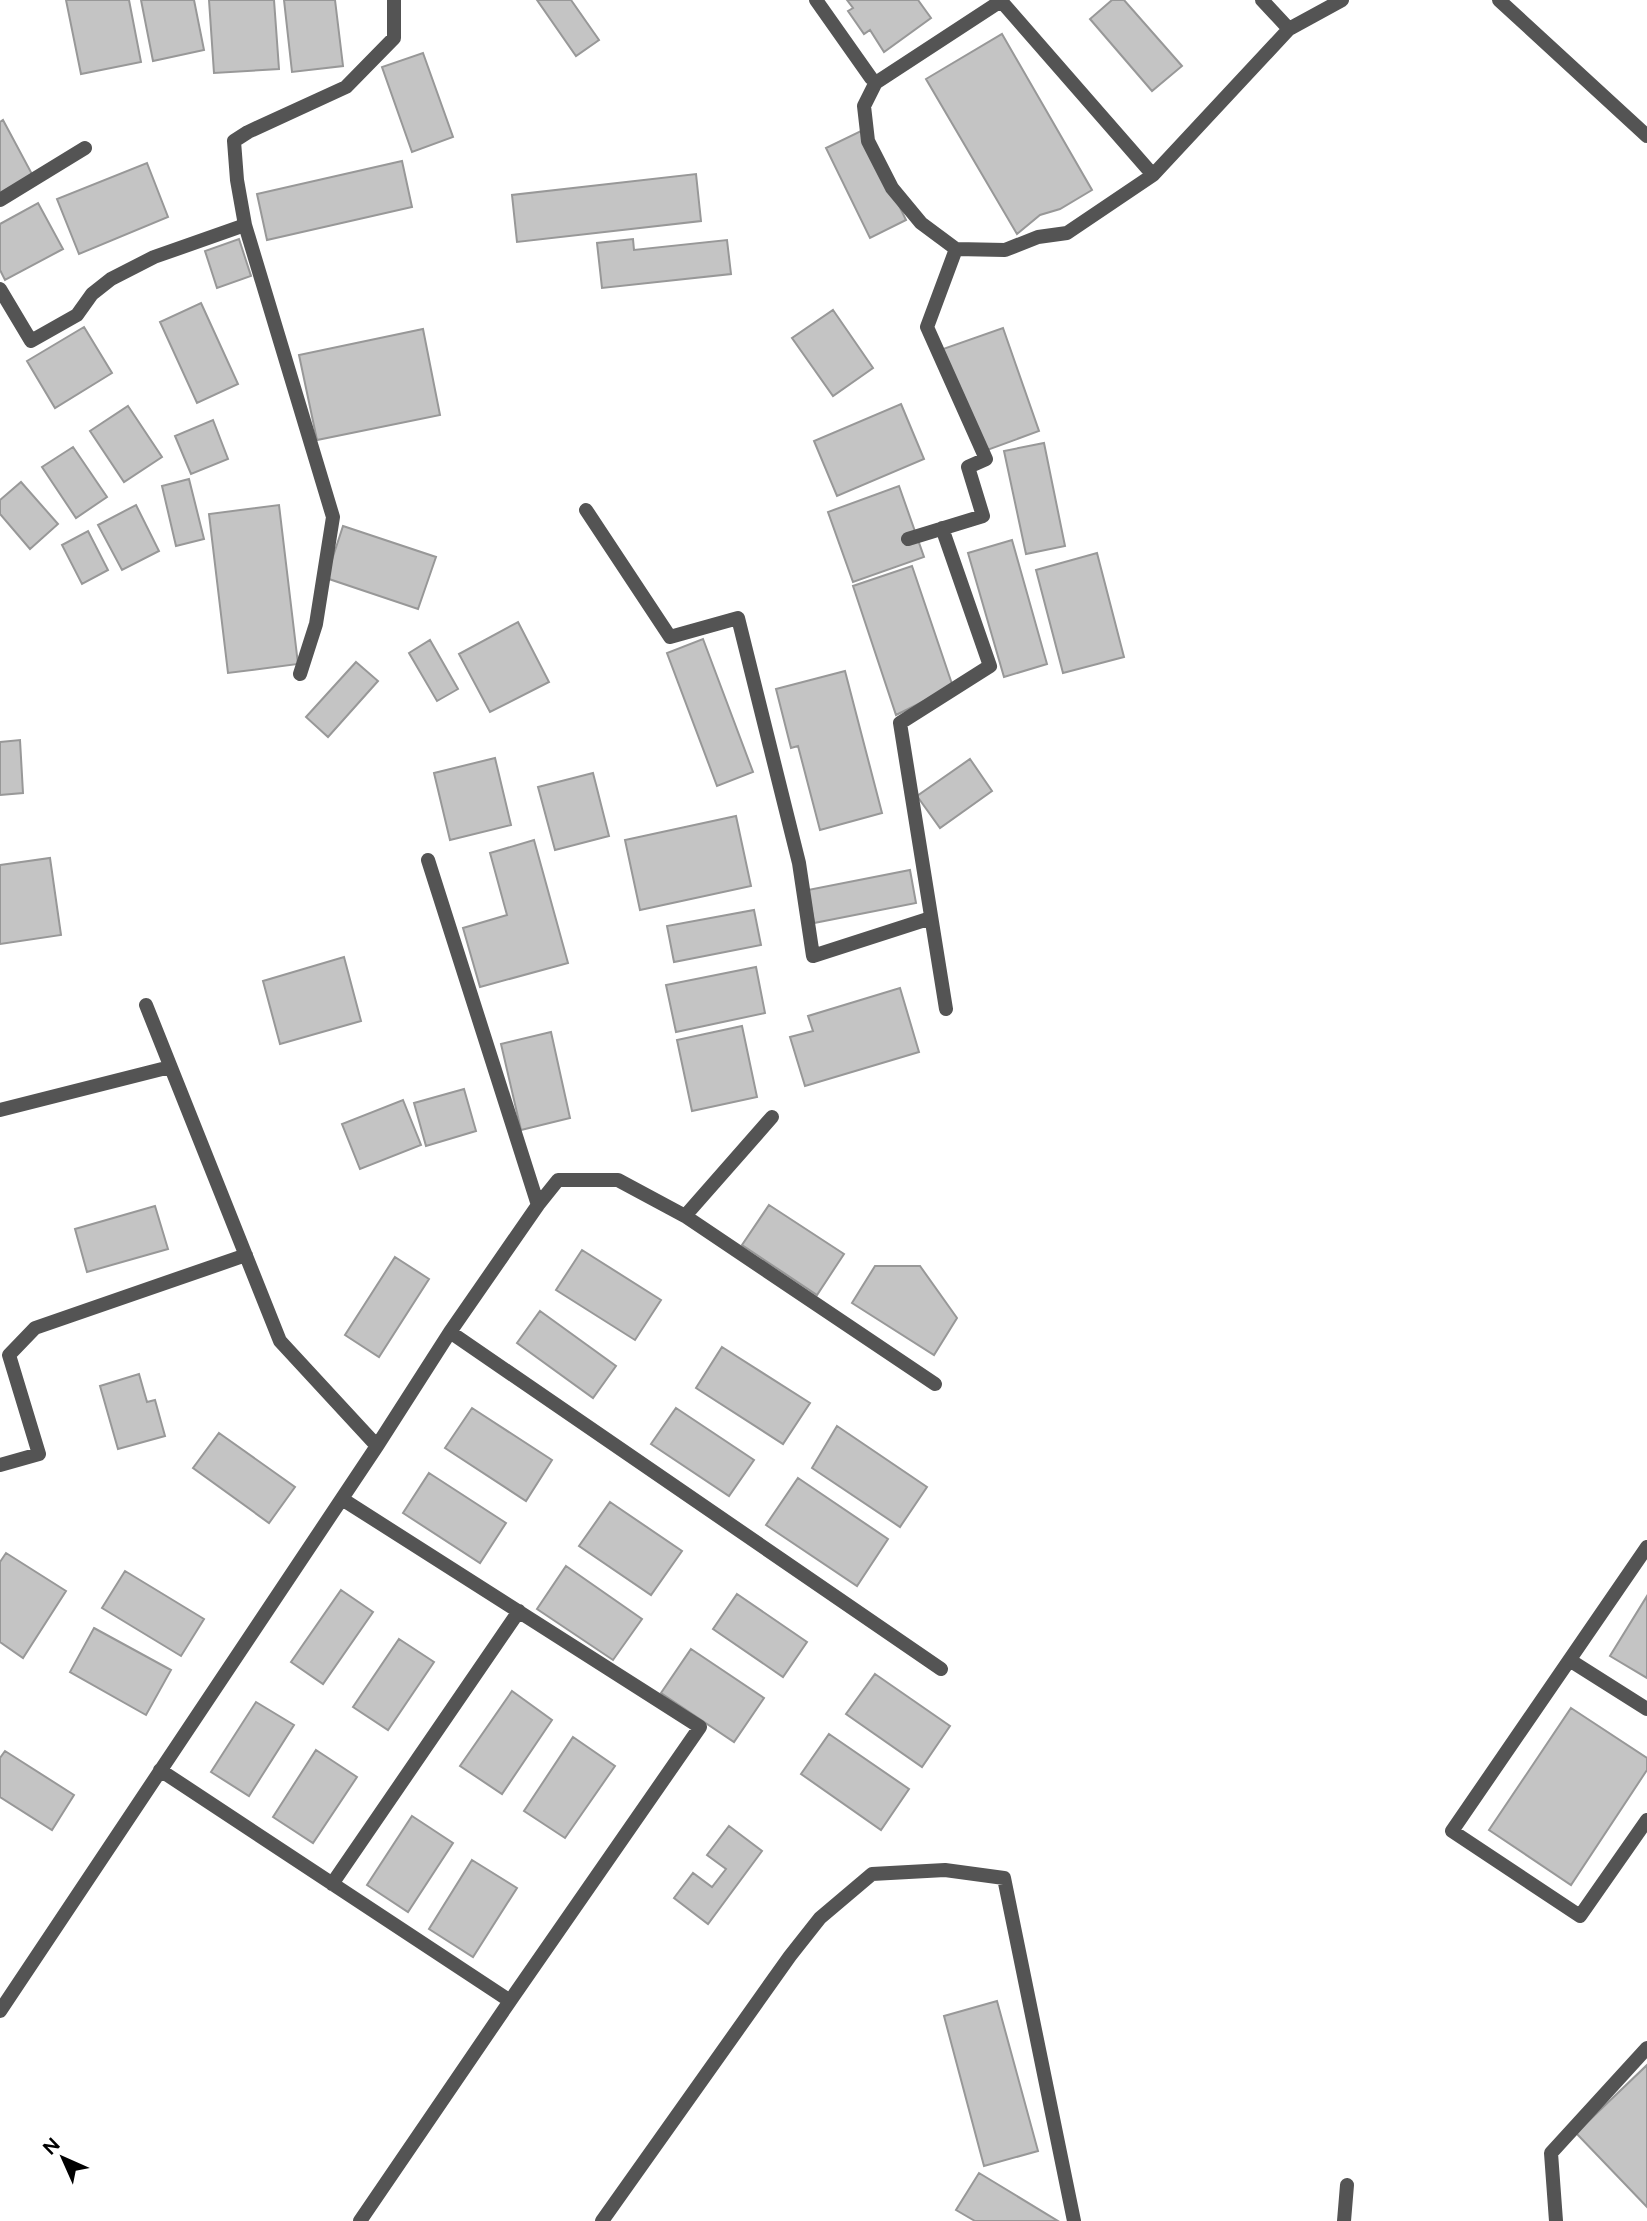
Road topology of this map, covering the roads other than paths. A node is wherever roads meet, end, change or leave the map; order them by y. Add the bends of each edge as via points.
1 (394, 0) edge
2 (816, 0) edge
3 (1001, 0) edge
4 (1262, 0) edge
5 (1342, 0) edge
6 (1499, 0) edge
7 (1289, 29) junction
8 (876, 82) junction
9 (1647, 136) edge
10 (85, 148) dead end
11 (1153, 174) junction
12 (0, 200) edge
13 (245, 225) junction
14 (957, 249) junction
15 (0, 289) edge
16 (586, 510) dead end
17 (942, 528) junction
18 (908, 539) dead end
19 (300, 674) dead end
20 (428, 860) dead end
21 (931, 918) junction
22 (146, 1005) dead end
23 (946, 1009) dead end
24 (170, 1067) junction
25 (0, 1110) edge
26 (772, 1117) dead end
27 (538, 1205) junction
28 (685, 1216) junction
29 (246, 1255) junction
30 (450, 1332) junction
31 (935, 1384) dead end
32 (377, 1446) junction
33 (0, 1465) edge
34 (342, 1499) junction
35 (1647, 1546) edge
36 (519, 1611) junction
37 (1570, 1661) junction
38 (941, 1669) dead end
39 (1647, 1709) edge
40 (160, 1770) junction
41 (1647, 1821) edge
42 (332, 1884) junction
43 (510, 2001) junction
44 (0, 2011) edge
45 (1647, 2048) edge
46 (1347, 2185) dead end
47 (360, 2221) edge
48 (602, 2221) edge
49 (1074, 2221) edge
50 (1345, 2221) edge
51 (1556, 2221) edge

1 - 13 street via 394,38 346,87 234,141
2 - 8 street
3 - 8 street
3 - 11 street
4 - 7 street
5 - 7 street
6 - 9 street
7 - 11 street
8 - 14 street via 864,106 868,141 892,188 921,223
10 - 12 street
11 - 14 street via 1067,233 1038,237 1004,250
13 - 15 street via 154,257 111,279 76,315 31,341
13 - 19 street via 333,517 316,624
14 - 17 street via 927,327 986,459 968,467 983,516
16 - 21 street via 670,637 738,618 799,863 813,956
17 - 18 street
17 - 21 street via 990,667 900,723
20 - 27 street
21 - 23 street
22 - 24 street
24 - 25 street
24 - 29 street
26 - 28 street
27 - 28 street via 558,1180 618,1180
27 - 30 street
28 - 31 street
29 - 32 street via 281,1341
29 - 33 street via 35,1328 9,1355 39,1454
30 - 32 street
30 - 38 street
32 - 34 street
34 - 36 street
34 - 40 street
35 - 37 street
36 - 42 street
36 - 43 street via 700,1727
37 - 39 street
37 - 41 street via 1452,1831 1580,1916
40 - 42 street
40 - 44 street
42 - 43 street
43 - 47 street
45 - 51 street via 1551,2153
46 - 50 street
48 - 49 street via 820,1918 872,1874 945,1870 1004,1878

